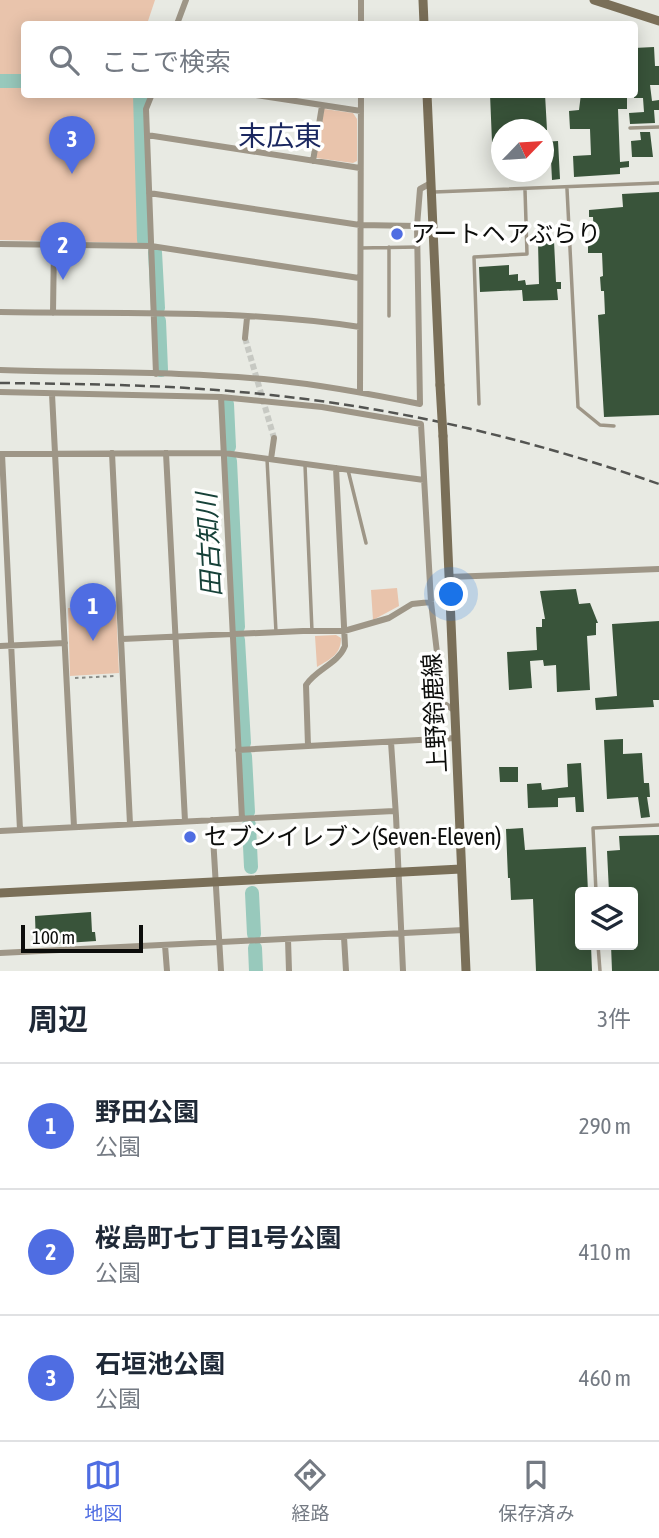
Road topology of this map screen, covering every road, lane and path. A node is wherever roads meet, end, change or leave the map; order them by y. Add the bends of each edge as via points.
1 (186, 0) edge
2 (361, 0) edge
3 (423, 0) edge
4 (594, 0) edge
5 (178, 21) edge
6 (361, 21) edge
7 (424, 21) edge
8 (659, 21) edge
9 (150, 98) edge
10 (274, 98) edge
11 (361, 98) edge
12 (427, 98) edge
13 (322, 106) junction
14 (360, 111) junction
15 (659, 127) edge
16 (629, 128) dead end
17 (147, 135) junction
18 (313, 161) junction
19 (360, 168) junction
20 (659, 183) edge
21 (431, 188) junction
22 (567, 189) junction
23 (524, 190) junction
24 (149, 193) junction
25 (360, 225) junction
26 (417, 226) junction
27 (0, 244) edge
28 (54, 244) junction
29 (151, 246) junction
30 (389, 247) junction
31 (418, 247) junction
32 (360, 248) junction
33 (359, 278) junction
34 (0, 312) edge
35 (53, 313) junction
36 (153, 314) junction
37 (389, 316) dead end
38 (247, 318) junction
39 (360, 327) junction
40 (245, 338) tunnel mouth
41 (0, 370) edge
42 (156, 374) junction
43 (360, 391) junction
44 (0, 392) edge
45 (52, 394) junction
46 (221, 397) junction
47 (479, 404) dead end
48 (614, 426) dead end
49 (274, 438) tunnel mouth
50 (56, 453) junction
51 (112, 453) junction
52 (166, 453) junction
53 (224, 453) junction
54 (1, 454) edge
55 (269, 459) junction
56 (304, 464) junction
57 (336, 468) junction
58 (348, 469) junction
59 (424, 480) junction
60 (366, 542) dead end
61 (659, 569) edge
62 (448, 578) junction
63 (431, 602) junction
64 (120, 603) junction
65 (63, 606) junction
66 (313, 631) junction
67 (344, 631) junction
68 (276, 632) junction
69 (233, 634) junction
70 (174, 637) junction
71 (122, 639) junction
72 (65, 643) junction
73 (11, 645) junction
74 (0, 646) edge
75 (123, 676) junction
76 (67, 679) junction
77 (454, 710) junction
78 (456, 738) junction
79 (391, 742) junction
80 (308, 746) junction
81 (238, 750) junction
82 (394, 811) junction
83 (242, 819) junction
84 (212, 820) junction
85 (185, 821) junction
86 (130, 824) junction
87 (659, 825) edge
88 (74, 827) junction
89 (20, 830) junction
90 (0, 831) edge
91 (461, 870) junction
92 (399, 873) junction
93 (216, 881) junction
94 (596, 887) edge
95 (0, 893) edge
96 (464, 930) junction
97 (401, 934) junction
98 (344, 937) junction
99 (288, 939) junction
100 (220, 943) junction
101 (165, 945) junction
102 (598, 950) edge
103 (0, 953) edge
104 (167, 971) edge
105 (221, 971) edge
106 (289, 971) edge
107 (346, 971) edge
108 (403, 971) edge
109 (466, 971) edge
110 (600, 971) edge

1 - 5 street
2 - 6 street
3 - 7 main road
4 - 8 main road
9 - 17 street
10 - 13 street
11 - 14 street
12 - 21 main road, 上野鈴鹿線
13 - 14 street
13 - 18 street
14 - 19 street
15 - 16 lane
17 - 18 street
17 - 24 street
18 - 19 street
19 - 25 street
20 - 22 lane
21 - 23 lane
21 - 26 street via 420,190
21 - 62 main road, 上野鈴鹿線, bridge
22 - 23 lane
22 - 48 lane via 578,407 600,425
23 - 47 lane via 527,254 474,257
24 - 25 street
24 - 29 street
25 - 26 street
25 - 32 street
26 - 31 street
27 - 28 street
28 - 29 street
28 - 35 street
29 - 33 street
29 - 36 street
30 - 31 lane
30 - 32 lane
30 - 37 lane
31 - 43 street via 421,404
32 - 33 street
33 - 39 street
34 - 35 street
35 - 36 street
36 - 38 street
36 - 42 street
38 - 39 street
38 - 40 street
39 - 43 street
41 - 42 street
42 - 43 street via 272,380
44 - 45 street
45 - 46 street
45 - 50 street
46 - 53 street
46 - 59 street via 322,407 421,424
49 - 55 street
50 - 51 street
50 - 54 street
50 - 65 street
51 - 52 street
51 - 64 street
52 - 53 street
52 - 70 street
53 - 55 street
53 - 69 street
54 - 73 street
55 - 56 street
55 - 68 lane
56 - 57 street
56 - 66 lane
57 - 58 street
57 - 67 street
58 - 59 street
58 - 60 lane
59 - 63 street
61 - 62 street
62 - 77 main road, 上野鈴鹿線
63 - 67 street via 412,604 389,618
63 - 77 street via 443,703
64 - 65 path
64 - 71 street
65 - 72 street
66 - 67 street
66 - 68 street
67 - 80 street via 342,653 306,685
68 - 69 street
69 - 70 street
69 - 81 street
70 - 71 street
70 - 85 street
71 - 75 street
72 - 73 street
72 - 76 street
73 - 74 street
73 - 89 street
75 - 76 path
75 - 86 street
76 - 88 street
77 - 78 main road, 上野鈴鹿線
78 - 79 street
78 - 91 main road, 上野鈴鹿線
79 - 80 street
79 - 82 street
80 - 81 street
81 - 83 street
82 - 83 street
82 - 92 street
83 - 84 street
84 - 85 street
84 - 93 street
85 - 86 street
86 - 88 street
87 - 94 lane via 593,828
88 - 89 street
89 - 90 street
91 - 92 main road
91 - 96 main road, 上野鈴鹿線
92 - 93 main road
92 - 97 street
93 - 95 main road
93 - 100 street
96 - 97 street
96 - 109 main road, 上野鈴鹿線
97 - 98 street
97 - 108 street
98 - 99 street
98 - 107 street
99 - 100 street
99 - 106 street
100 - 101 street
100 - 105 street
101 - 103 street
101 - 104 street
102 - 110 lane

